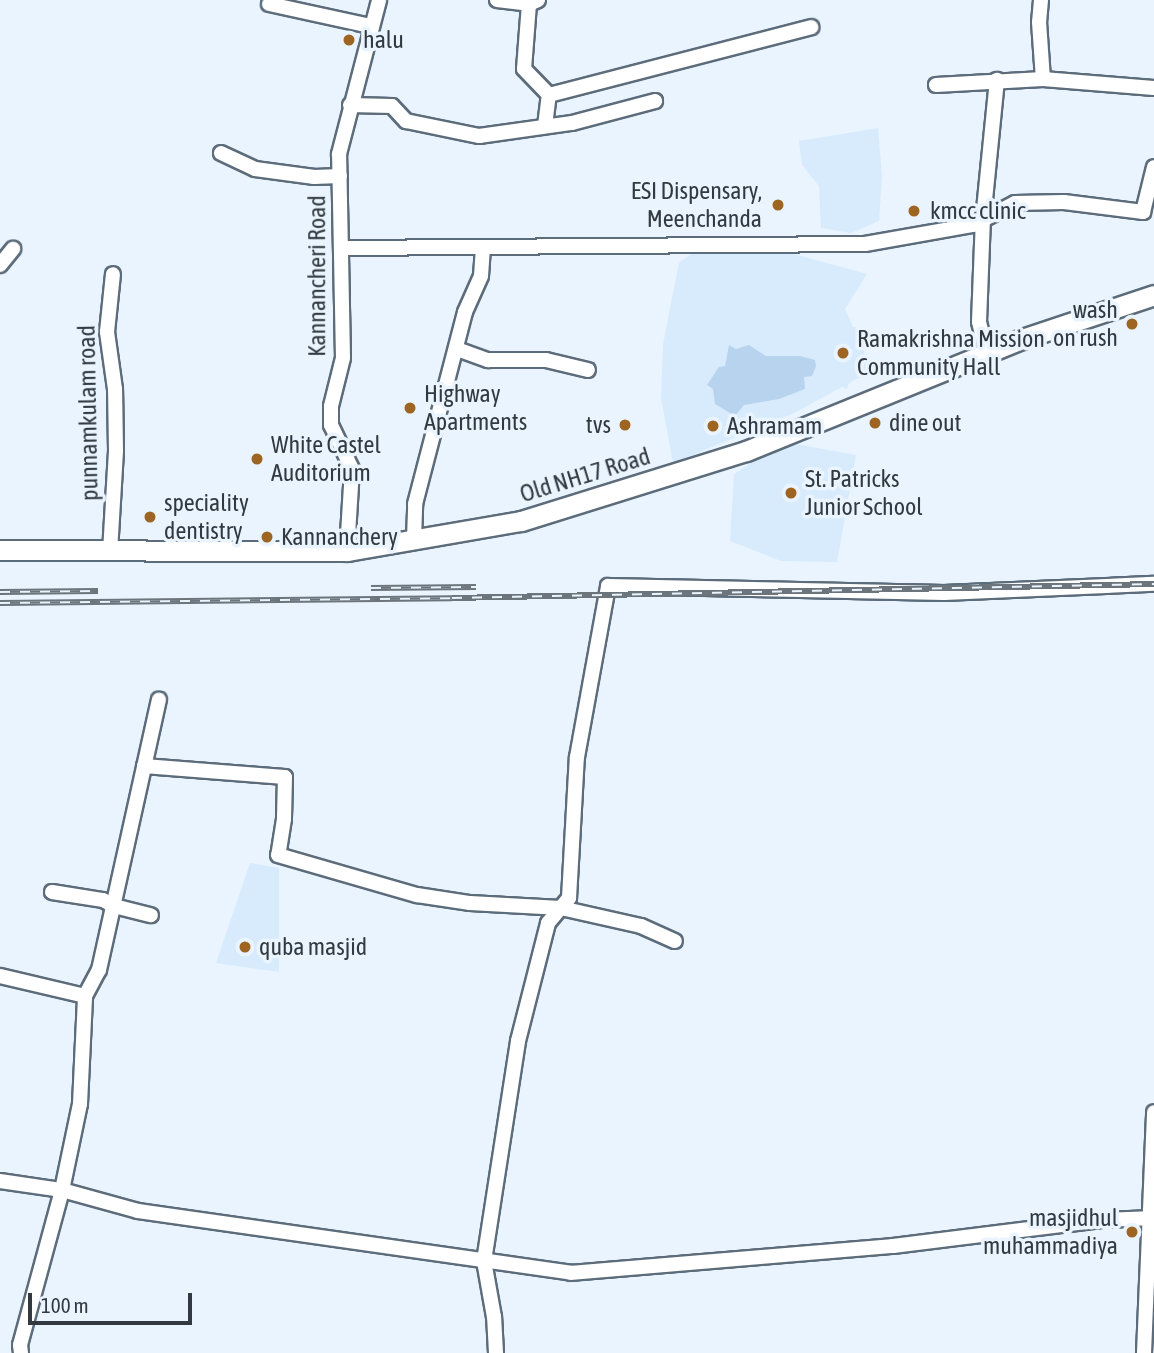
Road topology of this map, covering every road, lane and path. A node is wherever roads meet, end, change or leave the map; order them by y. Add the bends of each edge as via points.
1 (379, 0) edge
2 (497, 0) edge
3 (1041, 0) edge
4 (534, 2) edge
5 (269, 4) dead end
6 (370, 26) junction
7 (811, 27) dead end
8 (1043, 79) junction
9 (997, 80) junction
10 (936, 85) dead end
11 (1154, 88) edge
12 (549, 95) junction
13 (655, 101) dead end
14 (350, 105) junction
15 (545, 126) junction
16 (221, 153) dead end
17 (1154, 167) edge
18 (340, 176) junction
19 (1150, 199) edge
20 (983, 220) junction
21 (343, 247) junction
22 (484, 248) junction
23 (13, 249) dead end
24 (0, 265) edge
25 (113, 274) dead end
26 (1154, 295) edge
27 (457, 349) junction
28 (987, 354) junction
29 (588, 370) dead end
30 (414, 539) junction
31 (0, 550) edge
32 (347, 551) junction
33 (110, 552) junction
34 (1154, 584) edge
35 (159, 699) dead end
36 (144, 766) junction
37 (52, 892) dead end
38 (114, 906) junction
39 (561, 908) junction
40 (151, 915) dead end
41 (675, 941) dead end
42 (0, 976) edge
43 (85, 996) junction
44 (1154, 1112) edge
45 (0, 1181) edge
46 (62, 1190) junction
47 (1152, 1218) edge
48 (484, 1261) junction
49 (21, 1353) edge
50 (496, 1353) edge
51 (1144, 1353) edge

1 - 6 street, Kannancheri Road
2 - 4 street
3 - 8 street via 1038,22
4 - 12 street via 524,69
5 - 6 street
6 - 14 street, Kannancheri Road
7 - 12 street
8 - 9 street
8 - 11 street
9 - 10 street
9 - 20 street
12 - 15 street
13 - 15 street via 614,114
14 - 15 street via 392,106 406,121 479,136
14 - 18 street, Kannancheri Road via 339,154
16 - 18 street via 255,169
17 - 19 street
18 - 21 street, Kannancheri Road
19 - 20 street via 1143,212 1064,202 1015,203
20 - 22 street via 865,244
20 - 28 street via 979,322
21 - 22 street
21 - 32 street, Kannancheri Road via 343,358 331,425 352,470
22 - 27 street via 481,275 465,312
23 - 24 street
25 - 33 street, punnamkulam road via 107,332 116,389
26 - 28 main road, Old NH17 Road
27 - 29 street via 488,360 546,360
27 - 30 street via 415,504
28 - 30 main road, Old NH17 Road via 746,451 521,521
30 - 32 main road, Old NH17 Road
31 - 33 main road, Old NH17 Road
32 - 33 main road, Old NH17 Road
34 - 39 street via 944,593 608,586 577,757 569,898
35 - 36 street
36 - 38 street
36 - 39 street via 285,777 278,855 417,895
37 - 38 street
38 - 40 street
38 - 43 street via 99,970
39 - 41 street via 640,926
39 - 48 street via 548,923 518,1041
42 - 43 street
43 - 46 street via 80,1104
44 - 47 street
45 - 46 street
46 - 48 street via 138,1211
46 - 49 street
47 - 48 street via 893,1246 570,1273
47 - 51 street
48 - 50 street

